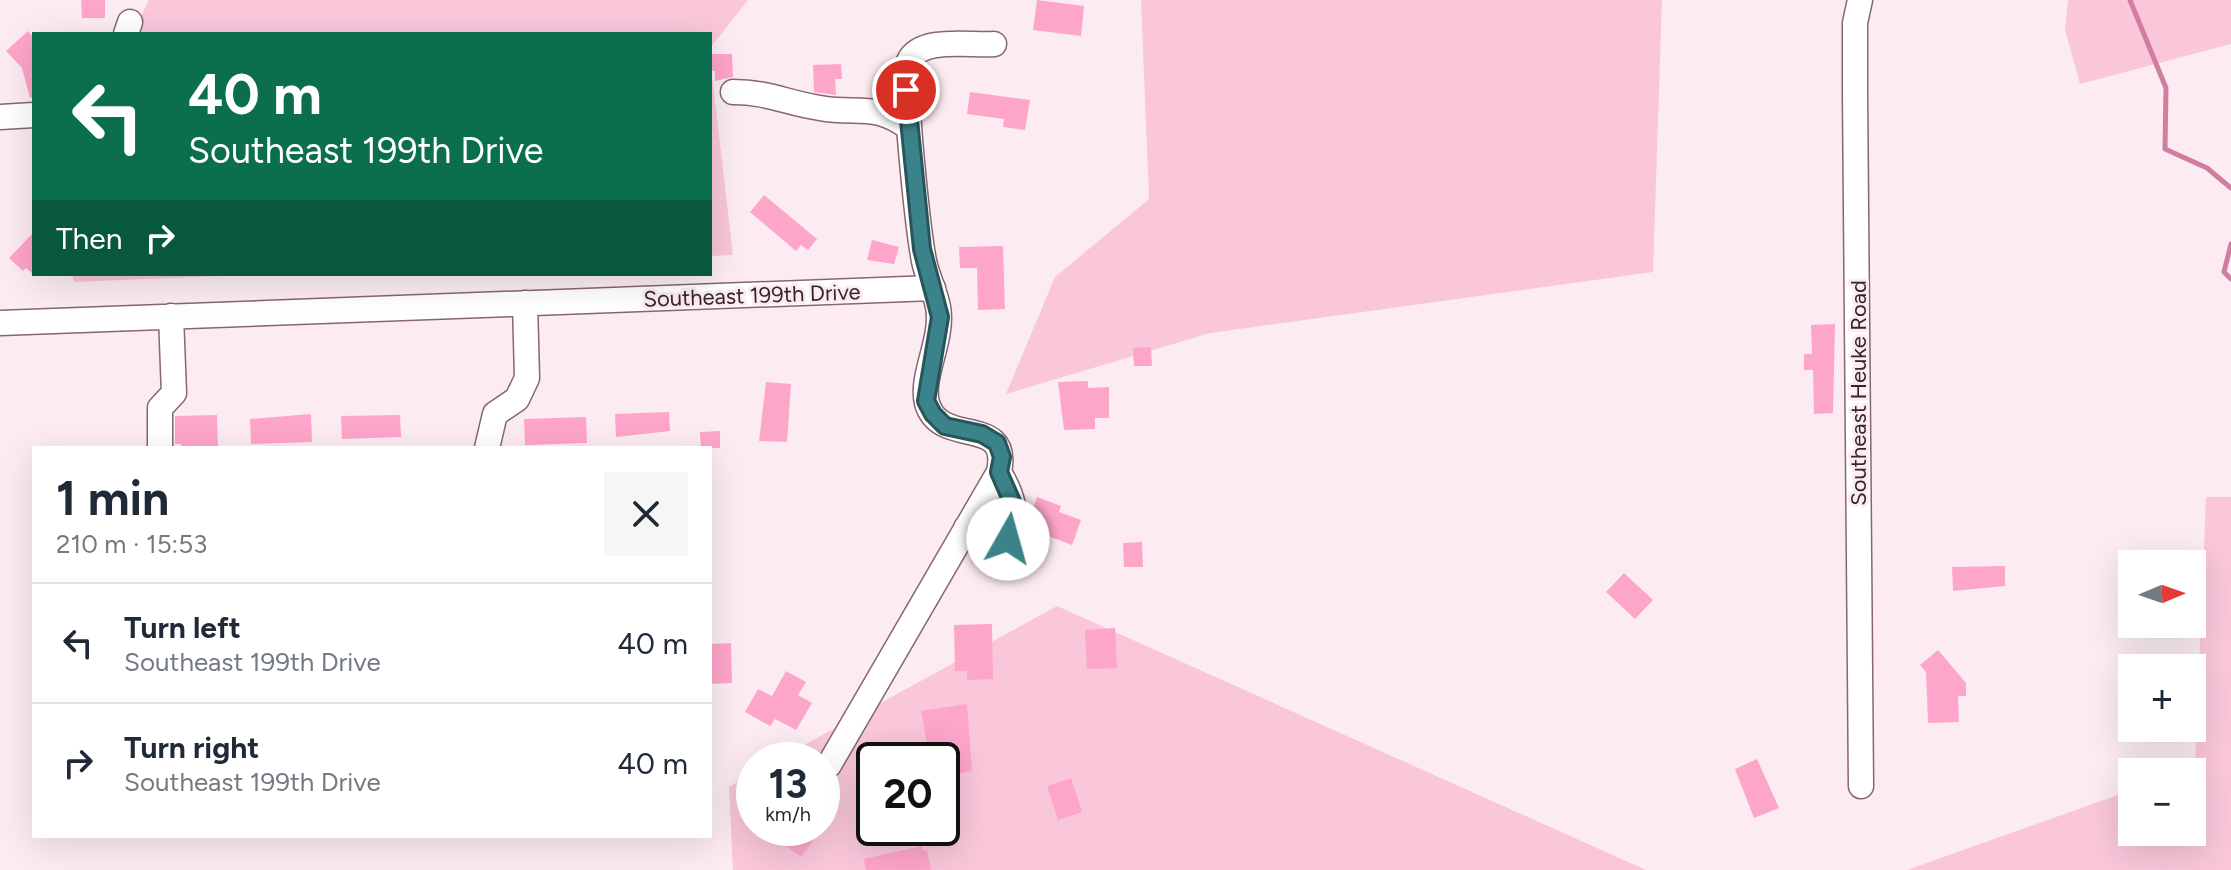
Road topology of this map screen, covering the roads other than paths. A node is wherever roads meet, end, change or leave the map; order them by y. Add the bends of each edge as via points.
1 (1860, 0) edge
2 (994, 44) dead end
3 (733, 92) dead end
4 (32, 115) edge
5 (0, 117) edge
6 (909, 128) junction
7 (933, 288) junction
8 (525, 303) junction
9 (171, 316) junction
10 (0, 323) edge
11 (160, 446) edge
12 (487, 446) edge
13 (999, 472) junction
14 (966, 528) junction
15 (840, 746) edge
16 (1861, 786) dead end

1 - 16 street, Southeast Heuke Road via 1855,92
2 - 6 street via 919,50 906,76
3 - 6 street via 764,92 822,109 880,110
4 - 5 street
6 - 7 street via 922,249
7 - 8 street, Southeast 199th Drive
7 - 13 street via 939,331 926,401 945,426 997,443 1002,457
8 - 9 street, Southeast 199th Drive
8 - 12 street via 527,378 517,399 495,414
9 - 10 street, Southeast 199th Drive
9 - 11 street via 174,393 160,408
13 - 14 street
13 - 14 street via 1013,504 1015,526 1008,539 996,541
14 - 15 street

